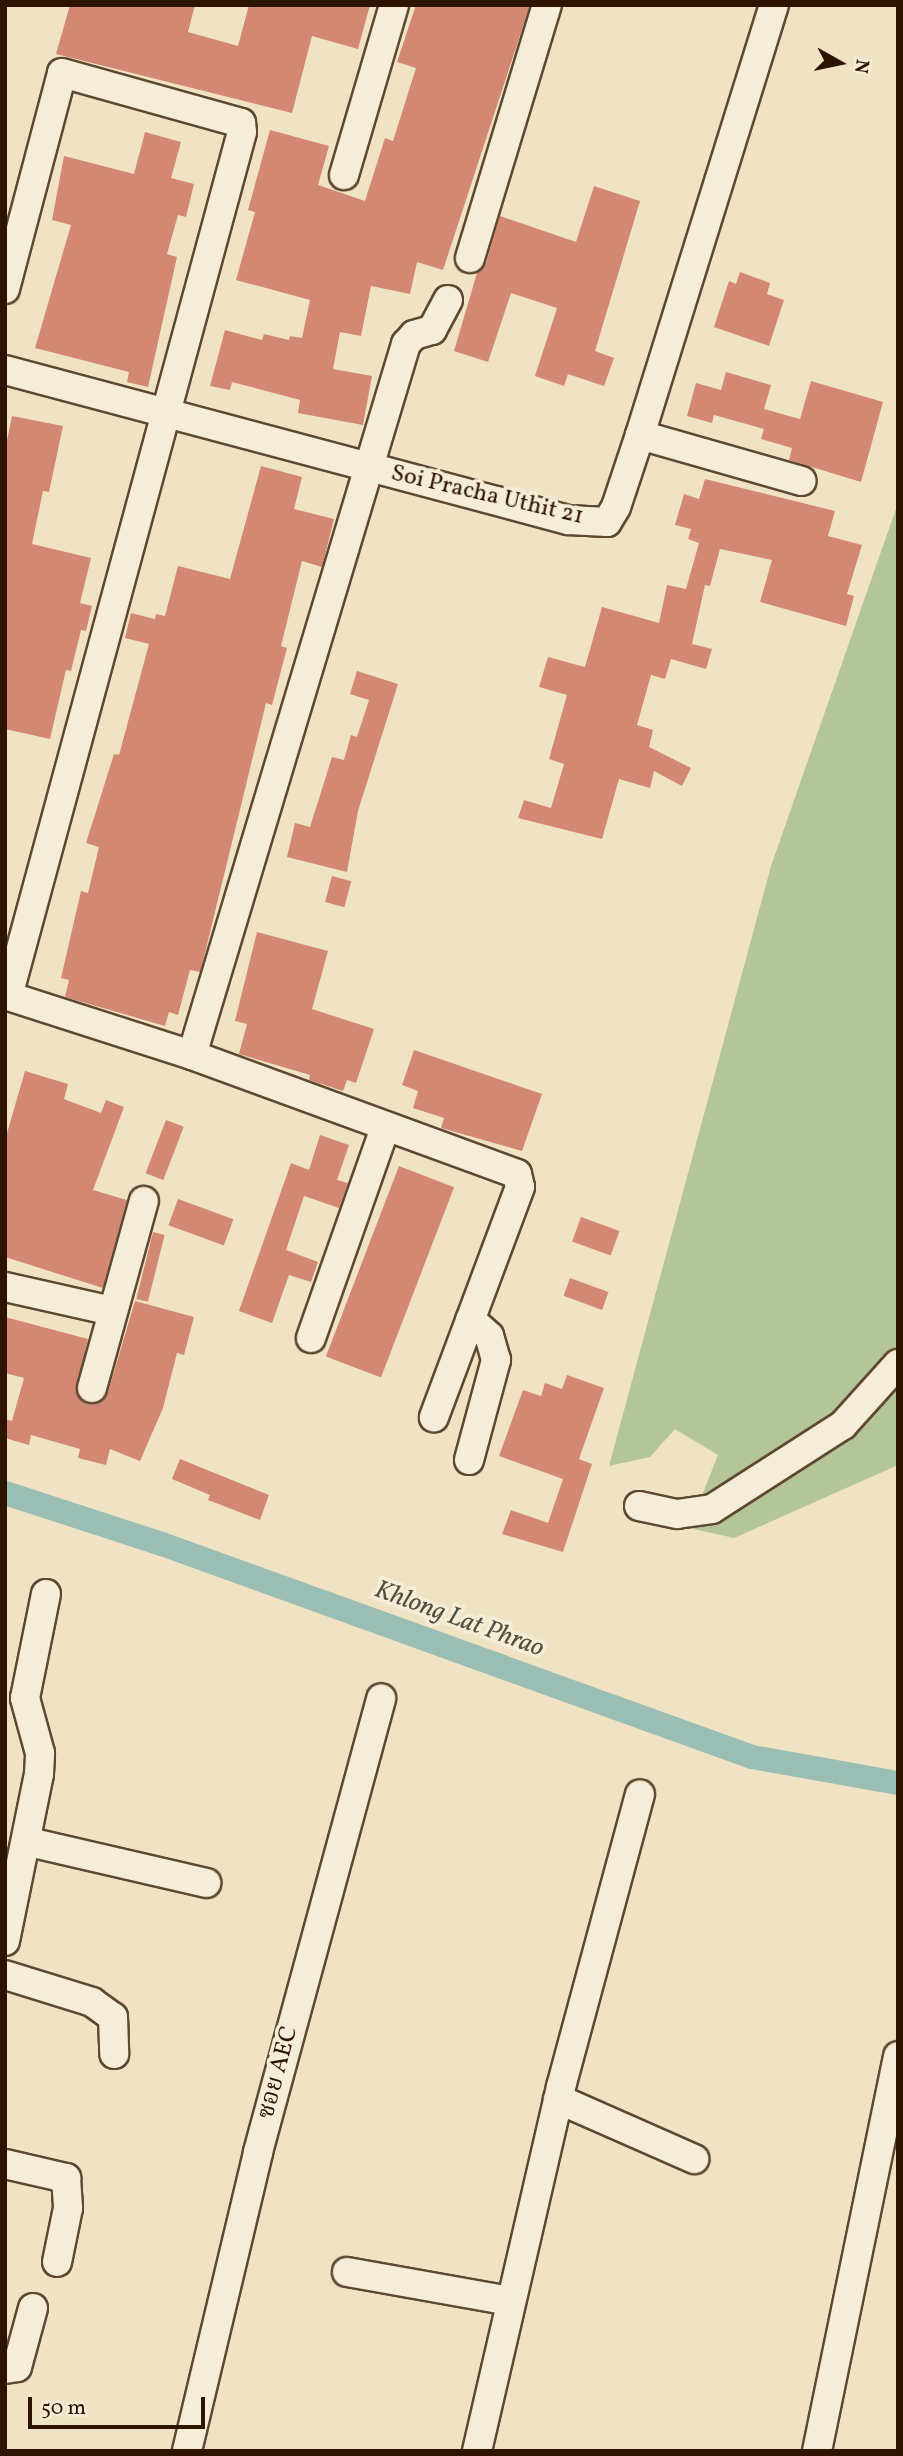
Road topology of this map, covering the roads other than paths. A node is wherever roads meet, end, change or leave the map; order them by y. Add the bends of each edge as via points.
1 (394, 5) edge
2 (547, 5) edge
3 (774, 5) edge
4 (344, 176) dead end
5 (470, 258) dead end
6 (5, 289) edge
7 (448, 300) dead end
8 (5, 370) edge
9 (166, 411) junction
10 (640, 435) junction
11 (370, 468) junction
12 (802, 481) dead end
13 (6, 1000) edge
14 (192, 1055) junction
15 (385, 1128) junction
16 (144, 1201) dead end
17 (5, 1287) edge
18 (112, 1311) junction
19 (470, 1319) junction
20 (311, 1338) dead end
21 (898, 1364) edge
22 (92, 1388) dead end
23 (434, 1417) dead end
24 (469, 1460) dead end
25 (639, 1506) dead end
26 (46, 1594) dead end
27 (382, 1698) dead end
28 (640, 1794) dead end
29 (29, 1842) junction
30 (206, 1883) dead end
31 (5, 1941) edge
32 (5, 1975) edge
33 (114, 2054) dead end
34 (898, 2056) edge
35 (558, 2099) junction
36 (694, 2159) dead end
37 (5, 2164) edge
38 (57, 2262) dead end
39 (348, 2272) dead end
40 (510, 2301) junction
41 (33, 2308) dead end
42 (5, 2369) edge
43 (187, 2451) edge
44 (477, 2451) edge
45 (817, 2451) edge

1 - 4 street
2 - 5 street
3 - 10 street, Soi Pracha Uthit 21
6 - 9 street via 62,73 236,118 242,132
7 - 11 street via 432,330 414,335 406,344
8 - 9 street, Soi Pracha Uthit 21
9 - 11 street, Soi Pracha Uthit 21
9 - 13 street
10 - 11 street, Soi Pracha Uthit 21 via 607,522 568,520
10 - 12 street
11 - 14 street
13 - 14 street
14 - 15 street
15 - 19 street via 509,1170 520,1180
15 - 20 street
16 - 18 street
17 - 18 street
18 - 22 street
19 - 23 street
19 - 24 street via 489,1336 496,1360
21 - 25 street via 843,1425 712,1509 677,1514
26 - 29 street via 25,1687 27,1712 40,1753
27 - 43 street, ซอย AEC via 258,2152
28 - 35 street
29 - 30 street
29 - 31 street
32 - 33 street via 92,2002 113,2017
34 - 45 street
35 - 36 street
35 - 40 street
37 - 38 street via 66,2178 68,2208
39 - 40 street
40 - 44 street
41 - 42 street via 17,2367

